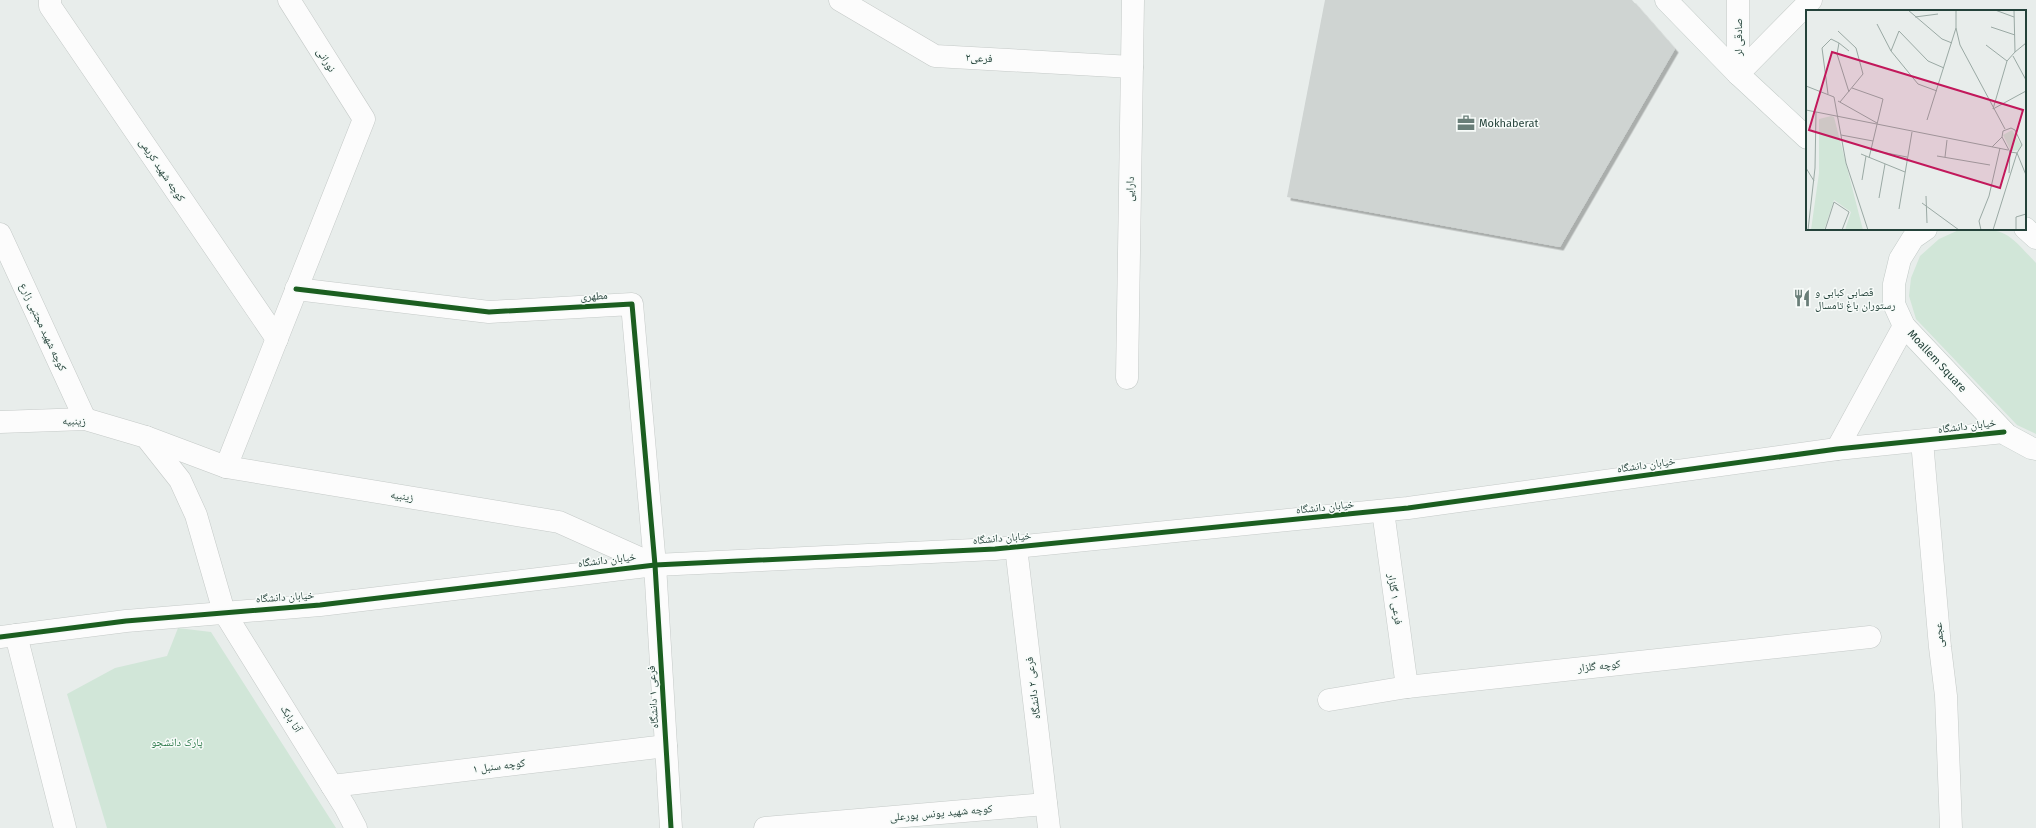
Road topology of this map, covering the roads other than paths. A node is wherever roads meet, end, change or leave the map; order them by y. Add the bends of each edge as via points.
1 (50, 0) edge
2 (289, 0) edge
3 (840, 0) edge
4 (1133, 0) edge
5 (1666, 0) edge
6 (1738, 0) edge
7 (1811, 0) edge
8 (1132, 67) junction
9 (1738, 74) junction
10 (1806, 137) edge
11 (2026, 229) edge
12 (1914, 232) edge
13 (0, 234) edge
14 (2036, 238) edge
15 (296, 289) junction
16 (1904, 326) junction
17 (277, 339) junction
18 (1127, 378) dead end
19 (85, 419) junction
20 (0, 422) edge
21 (2004, 432) junction
22 (146, 437) junction
23 (1922, 441) junction
24 (1837, 449) junction
25 (2034, 455) edge
26 (226, 467) junction
27 (1383, 511) junction
28 (1016, 547) junction
29 (655, 565) junction
30 (224, 612) junction
31 (8, 636) edge
32 (1870, 637) dead end
33 (1407, 687) junction
34 (1329, 700) dead end
35 (666, 746) junction
36 (332, 786) junction
37 (1046, 804) junction
38 (65, 828) edge
39 (356, 828) edge
40 (671, 828) edge
41 (765, 828) edge
42 (1049, 828) edge
43 (1951, 828) edge

1 - 17 street, کوچه شهید کریمی via 50,6
2 - 15 street, نورانی via 364,119
3 - 8 street, فرعی۲ via 935,56
4 - 8 street, دارایی
5 - 9 street
6 - 9 street, صادقی لر
7 - 9 street
8 - 18 street, دارایی
9 - 10 street
11 - 14 street
12 - 16 street, Moallem Square via 1900,259 1894,284 1894,304
13 - 19 street, کوچه شهید مجتبی زارع
15 - 17 street
15 - 29 street, مطهری via 489,312 632,304
16 - 21 street, Moallem Square
16 - 24 street
17 - 26 street
19 - 20 street, زینبیه
19 - 22 street, زینبیه
21 - 23 street, خیابان دانشگاه
21 - 25 street, Moallem Square
22 - 26 street, زینبیه
22 - 30 street via 180,480 196,515
23 - 24 street, خیابان دانشگاه
23 - 43 street, عجمی via 1946,696
24 - 27 street, خیابان دانشگاه
26 - 29 street, زینبیه via 558,522
27 - 28 street, خیابان دانشگاه
27 - 33 street, فرعی ۱ گلزار
28 - 29 street, خیابان دانشگاه
28 - 37 street, فرعی ۲ دانشگاه
29 - 30 street, خیابان دانشگاه via 320,605
29 - 35 street, فرعی ۱ دانشگاه
30 - 31 street, خیابان دانشگاه
30 - 36 street, آتا بابک
31 - 38 street
32 - 33 street, کوچه گلزار
33 - 34 street, کوچه گلزار
35 - 36 street, کوچه سنبل ۱
35 - 40 street, فرعی ۱ دانشگاه
36 - 39 street, آتا بابک
37 - 41 street, کوچه شهید یونس پورعلی
37 - 42 street, فرعی ۲ دانشگاه

